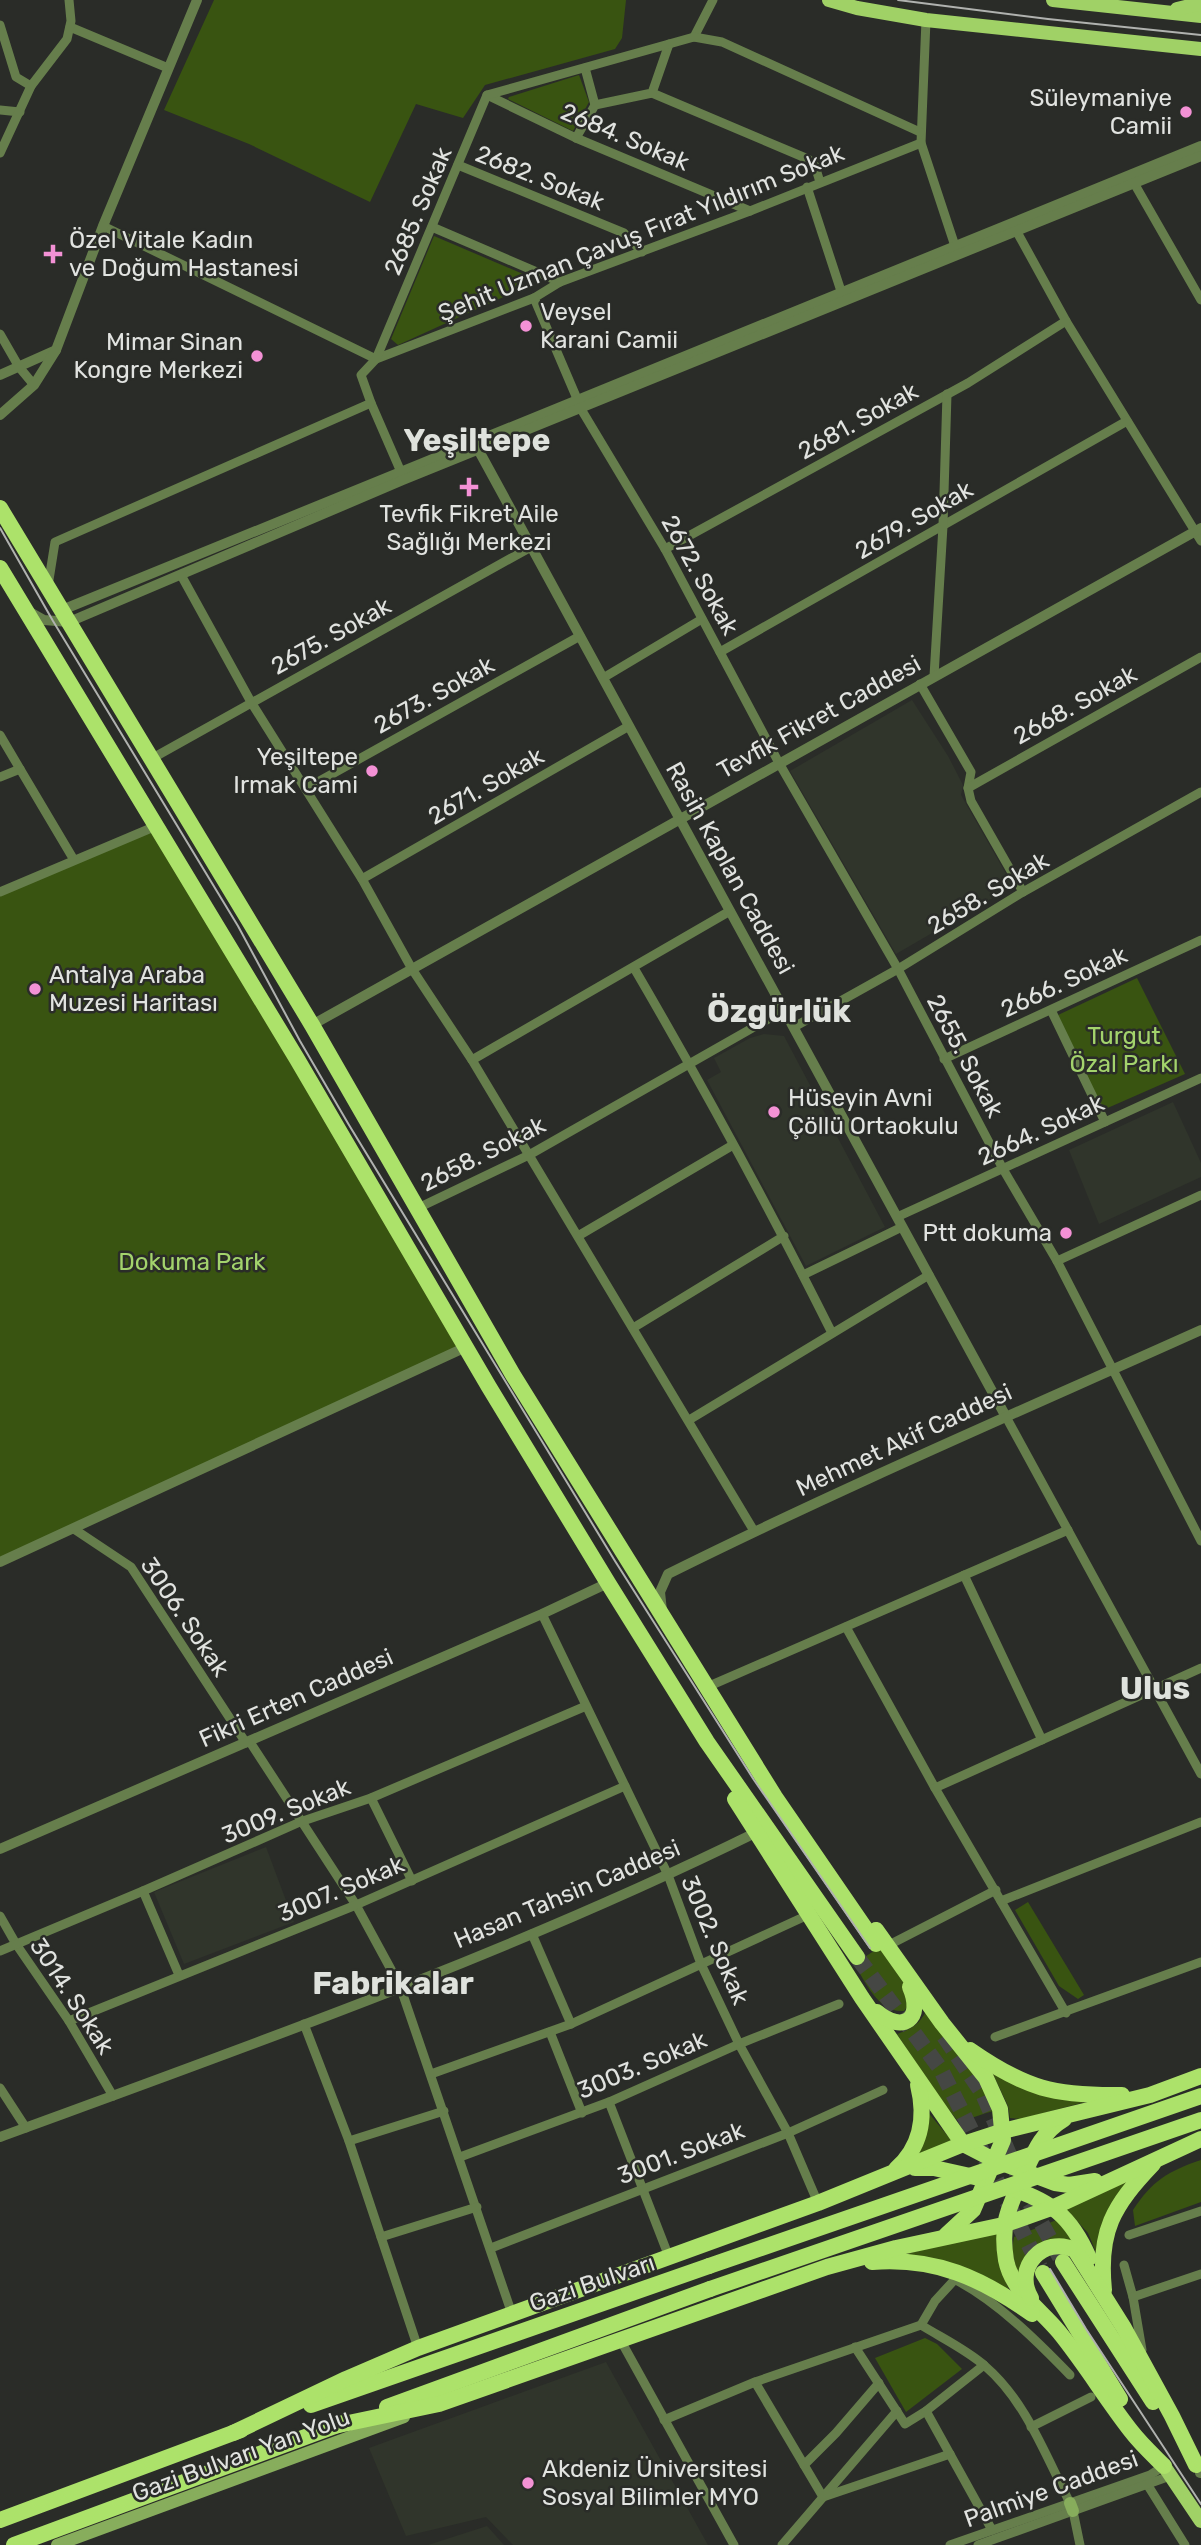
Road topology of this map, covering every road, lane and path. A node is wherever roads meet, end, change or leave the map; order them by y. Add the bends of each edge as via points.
1 (69, 0) edge
2 (197, 0) edge
3 (713, 0) edge
4 (829, 0) edge
5 (1053, 0) edge
6 (1201, 0) edge
7 (1159, 11) junction
8 (1201, 16) edge
9 (926, 20) junction
10 (0, 25) edge
11 (70, 27) junction
12 (694, 37) junction
13 (669, 44) junction
14 (1201, 49) edge
15 (168, 68) junction
16 (585, 68) junction
17 (31, 86) junction
18 (652, 93) junction
19 (487, 95) junction
20 (595, 105) junction
21 (0, 110) edge
22 (20, 112) junction
23 (920, 132) junction
24 (576, 138) junction
25 (921, 143) junction
26 (1201, 146) edge
27 (0, 153) edge
28 (1201, 156) edge
29 (457, 165) junction
30 (820, 182) junction
31 (1133, 183) junction
32 (807, 187) junction
33 (750, 211) junction
34 (103, 226) junction
35 (432, 227) junction
36 (1017, 232) junction
37 (955, 246) junction
38 (642, 252) junction
39 (560, 282) junction
40 (841, 291) junction
41 (534, 298) junction
42 (1201, 300) edge
43 (1066, 321) junction
44 (0, 334) edge
45 (57, 351) junction
46 (376, 359) junction
47 (19, 367) junction
48 (0, 375) edge
49 (34, 386) junction
50 (947, 394) junction
51 (370, 403) junction
52 (579, 405) junction
53 (0, 415) edge
54 (1127, 421) junction
55 (479, 451) junction
56 (401, 472) junction
57 (0, 508) edge
58 (943, 526) junction
59 (1199, 534) edge
60 (531, 547) junction
61 (665, 549) junction
62 (0, 568) edge
63 (181, 575) junction
64 (48, 586) junction
65 (26, 609) junction
66 (65, 616) junction
67 (702, 619) junction
68 (580, 636) junction
69 (720, 652) junction
70 (1201, 657) edge
71 (934, 676) junction
72 (603, 678) junction
73 (920, 684) junction
74 (251, 702) junction
75 (629, 726) junction
76 (0, 735) edge
77 (150, 759) junction
78 (779, 763) junction
79 (20, 769) junction
80 (0, 777) edge
81 (307, 788) junction
82 (968, 788) junction
83 (1201, 792) edge
84 (680, 819) junction
85 (156, 826) junction
86 (74, 860) junction
87 (362, 879) junction
88 (0, 892) edge
89 (1023, 892) junction
90 (730, 911) junction
91 (1201, 940) edge
92 (634, 968) junction
93 (412, 969) junction
94 (898, 969) junction
95 (784, 1010) junction
96 (1051, 1010) junction
97 (312, 1026) junction
98 (794, 1027) junction
99 (297, 1059) junction
100 (944, 1059) junction
101 (472, 1060) junction
102 (689, 1063) junction
103 (1201, 1078) edge
104 (1105, 1122) junction
105 (733, 1145) junction
106 (529, 1155) junction
107 (1003, 1169) junction
108 (1201, 1195) edge
109 (418, 1208) junction
110 (900, 1222) junction
111 (578, 1236) junction
112 (784, 1236) junction
113 (1057, 1261) junction
114 (803, 1275) junction
115 (929, 1275) junction
116 (633, 1328) junction
117 (1201, 1330) edge
118 (832, 1333) junction
119 (466, 1347) junction
120 (1112, 1370) junction
121 (1005, 1415) junction
122 (688, 1420) junction
123 (74, 1529) junction
124 (1068, 1530) junction
125 (754, 1531) junction
126 (1201, 1541) edge
127 (0, 1562) edge
128 (964, 1576) junction
129 (608, 1583) junction
130 (542, 1615) junction
131 (663, 1618) junction
132 (846, 1627) junction
133 (1201, 1668) edge
134 (707, 1687) junction
135 (1154, 1688) junction
136 (586, 1706) junction
137 (1041, 1740) junction
138 (707, 1742) junction
139 (248, 1743) junction
140 (1201, 1774) edge
141 (625, 1786) junction
142 (936, 1788) junction
143 (372, 1798) junction
144 (300, 1822) junction
145 (1201, 1822) edge
146 (755, 1833) junction
147 (0, 1849) edge
148 (668, 1875) junction
149 (412, 1881) junction
150 (996, 1889) junction
151 (143, 1892) junction
152 (1001, 1901) junction
153 (356, 1905) junction
154 (808, 1915) junction
155 (0, 1916) edge
156 (532, 1934) junction
157 (16, 1944) junction
158 (882, 1945) junction
159 (0, 1951) edge
160 (857, 1957) tunnel mouth
161 (1201, 1962) edge
162 (701, 1964) junction
163 (901, 1966) junction
164 (179, 1975) junction
165 (400, 1986) junction
166 (862, 1998) junction
167 (838, 2004) dead end
168 (1066, 2013) junction
169 (69, 2021) junction
170 (304, 2024) junction
171 (571, 2024) junction
172 (550, 2032) junction
173 (995, 2037) dead end
174 (954, 2038) junction
175 (739, 2044) junction
176 (913, 2073) junction
177 (431, 2074) junction
178 (1201, 2077) edge
179 (0, 2088) edge
180 (883, 2090) dead end
181 (1150, 2095) junction
182 (113, 2096) junction
183 (1201, 2096) edge
184 (609, 2102) junction
185 (444, 2111) junction
186 (582, 2113) junction
187 (1072, 2114) junction
188 (1201, 2120) edge
189 (26, 2128) junction
190 (1003, 2130) junction
191 (788, 2133) junction
192 (0, 2137) edge
193 (1201, 2139) edge
194 (349, 2141) junction
195 (963, 2144) junction
196 (1161, 2156) junction
197 (460, 2157) junction
198 (995, 2160) junction
199 (905, 2169) junction
200 (1025, 2172) junction
201 (889, 2175) junction
202 (1122, 2175) junction
203 (986, 2180) junction
204 (642, 2189) junction
205 (1016, 2190) junction
206 (818, 2203) junction
207 (477, 2207) junction
208 (1054, 2207) junction
209 (1201, 2211) edge
210 (1003, 2225) junction
211 (1129, 2235) dead end
212 (381, 2237) junction
213 (941, 2239) junction
214 (491, 2248) junction
215 (668, 2257) junction
216 (1063, 2262) tunnel mouth
217 (1124, 2265) dead end
218 (827, 2267) junction
219 (1043, 2273) tunnel mouth
220 (1201, 2274) edge
221 (958, 2276) junction
222 (1104, 2296) junction
223 (1133, 2297) junction
224 (1038, 2308) junction
225 (512, 2314) junction
226 (922, 2325) junction
227 (1060, 2333) junction
228 (621, 2341) junction
229 (855, 2347) junction
230 (418, 2348) junction
231 (985, 2365) junction
232 (1144, 2366) junction
233 (1070, 2375) dead end
234 (755, 2382) junction
235 (879, 2383) junction
236 (1091, 2397) dead end
237 (439, 2404) junction
238 (897, 2411) junction
239 (926, 2411) junction
240 (664, 2420) junction
241 (334, 2426) junction
242 (1031, 2427) junction
243 (233, 2433) junction
244 (950, 2454) junction
245 (804, 2465) junction
246 (1200, 2469) edge
247 (1167, 2471) junction
248 (1147, 2484) junction
249 (823, 2497) junction
250 (1071, 2507) junction
251 (0, 2520) edge
252 (1201, 2521) edge
253 (996, 2538) edge
254 (14, 2545) edge
255 (57, 2545) edge
256 (734, 2545) edge
257 (782, 2545) edge
258 (950, 2545) edge
259 (978, 2545) edge
260 (1080, 2545) edge
261 (1185, 2545) edge

1 - 11 street
2 - 15 street
3 - 12 street
4 - 9 main road
5 - 7 main road
6 - 7 main road via 1187,8
7 - 8 main road
9 - 14 main road
9 - 23 street
10 - 17 street via 16,77
11 - 15 street
11 - 17 street via 67,39
12 - 13 street
12 - 23 street via 722,42
13 - 16 street
13 - 18 street
15 - 34 street
16 - 19 street
16 - 20 street
17 - 22 street
18 - 20 street
18 - 30 street via 808,159
19 - 24 street, 2684. Sokak
19 - 29 street, 2685. Sokak
20 - 24 street
21 - 22 street
22 - 27 street
23 - 25 street
24 - 33 street, 2684. Sokak
25 - 30 street, Şehit Uzman Çavuş Fırat Yıldırım Sokak
25 - 37 street
26 - 37 street
28 - 31 street
29 - 35 street, 2685. Sokak
29 - 38 street, 2682. Sokak via 624,233
30 - 32 street, Şehit Uzman Çavuş Fırat Yıldırım Sokak
31 - 36 street
31 - 42 street
32 - 33 street, Şehit Uzman Çavuş Fırat Yıldırım Sokak
32 - 40 street
33 - 38 street, Şehit Uzman Çavuş Fırat Yıldırım Sokak
34 - 45 street
34 - 46 street
35 - 39 street
35 - 46 street, 2685. Sokak
36 - 43 street
36 - 52 street
37 - 40 street
38 - 39 street, Şehit Uzman Çavuş Fırat Yıldırım Sokak
39 - 41 street, Şehit Uzman Çavuş Fırat Yıldırım Sokak
40 - 52 street
41 - 46 street, Şehit Uzman Çavuş Fırat Yıldırım Sokak
41 - 52 street, 2672. Sokak
43 - 50 street, 2681. Sokak
43 - 54 street
44 - 47 street
45 - 47 street
45 - 49 street
46 - 51 street, 2685. Sokak via 360,375
47 - 48 street
47 - 49 street
49 - 53 street
50 - 58 street
50 - 61 street, 2681. Sokak
51 - 56 street
51 - 64 street via 55,542
52 - 55 street
52 - 56 street
52 - 61 street, 2672. Sokak
54 - 58 street, 2679. Sokak
54 - 59 street
55 - 60 street, Rasih Kaplan Caddesi
55 - 63 street
56 - 66 street
57 - 64 highway
58 - 69 street, 2679. Sokak
58 - 71 street
59 - 71 street, Tevfik Fikret Caddesi
60 - 68 street, Rasih Kaplan Caddesi
60 - 74 street, 2675. Sokak
61 - 67 street, 2672. Sokak
62 - 65 highway
63 - 66 street
63 - 74 street
64 - 66 highway
65 - 66 street via 44,620
65 - 85 highway
66 - 77 highway
67 - 69 street, 2672. Sokak
67 - 72 street
68 - 72 street, Rasih Kaplan Caddesi
68 - 81 street, 2673. Sokak
69 - 78 street, 2672. Sokak
70 - 82 street, 2668. Sokak
71 - 73 street, Tevfik Fikret Caddesi
72 - 75 street, Rasih Kaplan Caddesi
73 - 78 street, Tevfik Fikret Caddesi
73 - 82 street via 971,772
74 - 77 street, 2675. Sokak
74 - 81 street
75 - 84 street, Rasih Kaplan Caddesi
75 - 87 street, 2671. Sokak
76 - 79 street
77 - 97 highway
78 - 84 street, Tevfik Fikret Caddesi
78 - 94 street, 2655. Sokak
79 - 80 street
79 - 86 street
81 - 87 street
82 - 89 street
83 - 89 street, 2658. Sokak
84 - 90 street, Rasih Kaplan Caddesi
84 - 93 street, Tevfik Fikret Caddesi
85 - 86 street
85 - 99 highway
86 - 88 street
87 - 93 street
89 - 94 street, 2658. Sokak
90 - 92 street
90 - 95 street, Rasih Kaplan Caddesi
91 - 96 street, 2666. Sokak
92 - 101 street
92 - 102 street
93 - 97 street, Tevfik Fikret Caddesi
93 - 101 street
94 - 98 street, 2658. Sokak
94 - 100 street, 2655. Sokak
95 - 98 street, Rasih Kaplan Caddesi
95 - 102 street, 2658. Sokak
96 - 100 street, 2666. Sokak
96 - 104 street
97 - 99 highway via 300,1041
97 - 109 highway
98 - 110 street, Rasih Kaplan Caddesi
99 - 119 highway
100 - 107 street, 2655. Sokak
101 - 106 street
102 - 105 street
102 - 106 street, 2658. Sokak
103 - 104 street, 2664. Sokak
104 - 107 street, 2664. Sokak
105 - 111 street
105 - 112 street
106 - 109 street, 2658. Sokak
106 - 111 street
107 - 110 street, 2664. Sokak
107 - 113 street, 2655. Sokak
108 - 113 street
109 - 131 highway via 513,1375
110 - 114 street, 2664. Sokak
110 - 115 street, Rasih Kaplan Caddesi
111 - 116 street
112 - 114 street
112 - 116 street
113 - 120 street, 2655. Sokak
114 - 118 street
115 - 118 street
115 - 121 street, Rasih Kaplan Caddesi
116 - 122 street
117 - 120 street, Mehmet Akif Caddesi
118 - 122 street
119 - 123 street
119 - 129 highway
120 - 121 street, Mehmet Akif Caddesi
120 - 126 street, 2655. Sokak
121 - 124 street
121 - 125 street, Mehmet Akif Caddesi
122 - 125 street
123 - 127 street
123 - 139 street, 3006. Sokak via 131,1567
124 - 128 street
124 - 135 street
125 - 131 street, Mehmet Akif Caddesi via 668,1574 660,1592
128 - 132 street
128 - 137 street
129 - 130 street, Fikri Erten Caddesi
129 - 138 highway
130 - 136 street, 3002. Sokak
130 - 139 street, Fikri Erten Caddesi
131 - 134 highway
132 - 134 street
132 - 142 street
133 - 135 street
134 - 158 highway
135 - 137 street
135 - 140 street
136 - 141 street, 3002. Sokak
136 - 143 street, 3009. Sokak
137 - 142 street
138 - 146 highway
138 - 160 highway
139 - 144 street, 3006. Sokak
139 - 147 street, Fikri Erten Caddesi
141 - 148 street, 3002. Sokak
141 - 149 street, 3007. Sokak
142 - 150 street
143 - 144 street, 3009. Sokak
143 - 149 street
144 - 151 street, 3009. Sokak
144 - 153 street, 3006. Sokak
145 - 152 street
146 - 148 street, Hasan Tahsin Caddesi
146 - 154 highway
148 - 156 street, Hasan Tahsin Caddesi
148 - 162 street, 3002. Sokak
149 - 153 street, 3007. Sokak
150 - 152 street
150 - 158 street
151 - 157 street, 3009. Sokak
151 - 164 street
152 - 168 street
153 - 164 street, 3007. Sokak
153 - 165 street, 3006. Sokak
154 - 162 street
154 - 166 highway
155 - 157 street, 3014. Sokak
156 - 165 street, Hasan Tahsin Caddesi
156 - 171 street
157 - 159 street, 3009. Sokak
157 - 169 street, 3014. Sokak
158 - 163 highway
161 - 168 street
162 - 171 street
162 - 175 street, 3002. Sokak
163 - 166 highway via 916,2006 914,2015 890,2023
163 - 174 highway
164 - 169 street, 3007. Sokak
165 - 170 street, Hasan Tahsin Caddesi
165 - 177 street, 3006. Sokak
166 - 176 highway
167 - 175 street, 3003. Sokak
168 - 173 street
169 - 182 street, 3014. Sokak
170 - 182 street, Hasan Tahsin Caddesi
170 - 194 street
171 - 172 street
172 - 177 street
172 - 186 street
174 - 181 highway via 1029,2085 1091,2095
174 - 190 highway via 993,2090
175 - 184 street, 3003. Sokak
175 - 191 street, 3002. Sokak
176 - 195 highway
176 - 201 highway via 923,2123 908,2158
177 - 185 street, 3006. Sokak
178 - 181 highway
179 - 189 street
180 - 191 street, 3001. Sokak
181 - 187 highway
182 - 189 street, Hasan Tahsin Caddesi
183 - 243 highway, Gazi Bulvarı, bridge
184 - 186 street, 3003. Sokak
184 - 204 street
185 - 194 street
185 - 197 street, 3006. Sokak
186 - 197 street, 3003. Sokak
187 - 190 highway
187 - 200 highway via 1050,2127
188 - 241 highway, Gazi Bulvarı, bridge via 710,2289
189 - 192 street, Hasan Tahsin Caddesi
190 - 195 highway
190 - 198 highway
191 - 204 street, 3001. Sokak
191 - 206 street, 3002. Sokak
193 - 196 highway
194 - 212 street
195 - 198 highway
195 - 199 highway
196 - 202 highway
196 - 222 highway via 1121,2200 1111,2218 1102,2260
197 - 207 street, 3006. Sokak
198 - 200 highway
198 - 203 highway
199 - 201 highway
199 - 203 highway via 934,2168
200 - 202 highway via 1069,2185
200 - 205 highway
201 - 206 highway
202 - 208 highway
203 - 205 highway
203 - 213 highway via 973,2210
204 - 214 street, 3001. Sokak
204 - 215 street
205 - 208 highway
205 - 210 highway
206 - 215 highway
207 - 212 street
207 - 214 street, 3006. Sokak
208 - 210 highway
208 - 222 highway via 1079,2235
209 - 211 street
210 - 213 highway
210 - 224 highway via 1006,2262 1014,2281
212 - 230 street
213 - 218 highway
214 - 225 street, 3006. Sokak
215 - 225 highway
216 - 246 highway
217 - 223 street
218 - 221 highway via 904,2261 937,2266
218 - 228 highway
219 - 247 highway
220 - 223 street
221 - 226 street via 934,2301
221 - 227 highway via 1002,2292
221 - 233 street via 1034,2338
222 - 224 highway via 1075,2250 1053,2246 1033,2257 1025,2274
222 - 232 highway
223 - 232 street
224 - 227 highway
225 - 230 highway
226 - 229 street
226 - 231 street
227 - 247 highway via 1132,2432
228 - 237 highway
228 - 240 street
229 - 234 street
229 - 235 street
230 - 243 highway
231 - 239 street
231 - 242 street
232 - 246 highway
234 - 240 street
234 - 245 street
235 - 238 street
235 - 245 street
236 - 242 street
237 - 241 highway
237 - 255 main road, Gazi Bulvarı Yan Yolu
238 - 239 street via 905,2424
238 - 249 street
239 - 244 street
240 - 256 street
241 - 254 highway, Gazi Bulvarı
242 - 250 street
243 - 251 highway, Gazi Bulvarı
244 - 249 street
244 - 253 street
245 - 249 street
247 - 248 street, Palmiye Caddesi
247 - 250 street, Palmiye Caddesi
247 - 252 main road
248 - 250 street, Palmiye Caddesi
248 - 261 street
249 - 257 street
250 - 253 street, Palmiye Caddesi
250 - 260 street
253 - 258 street, Palmiye Caddesi
253 - 259 street, Palmiye Caddesi

